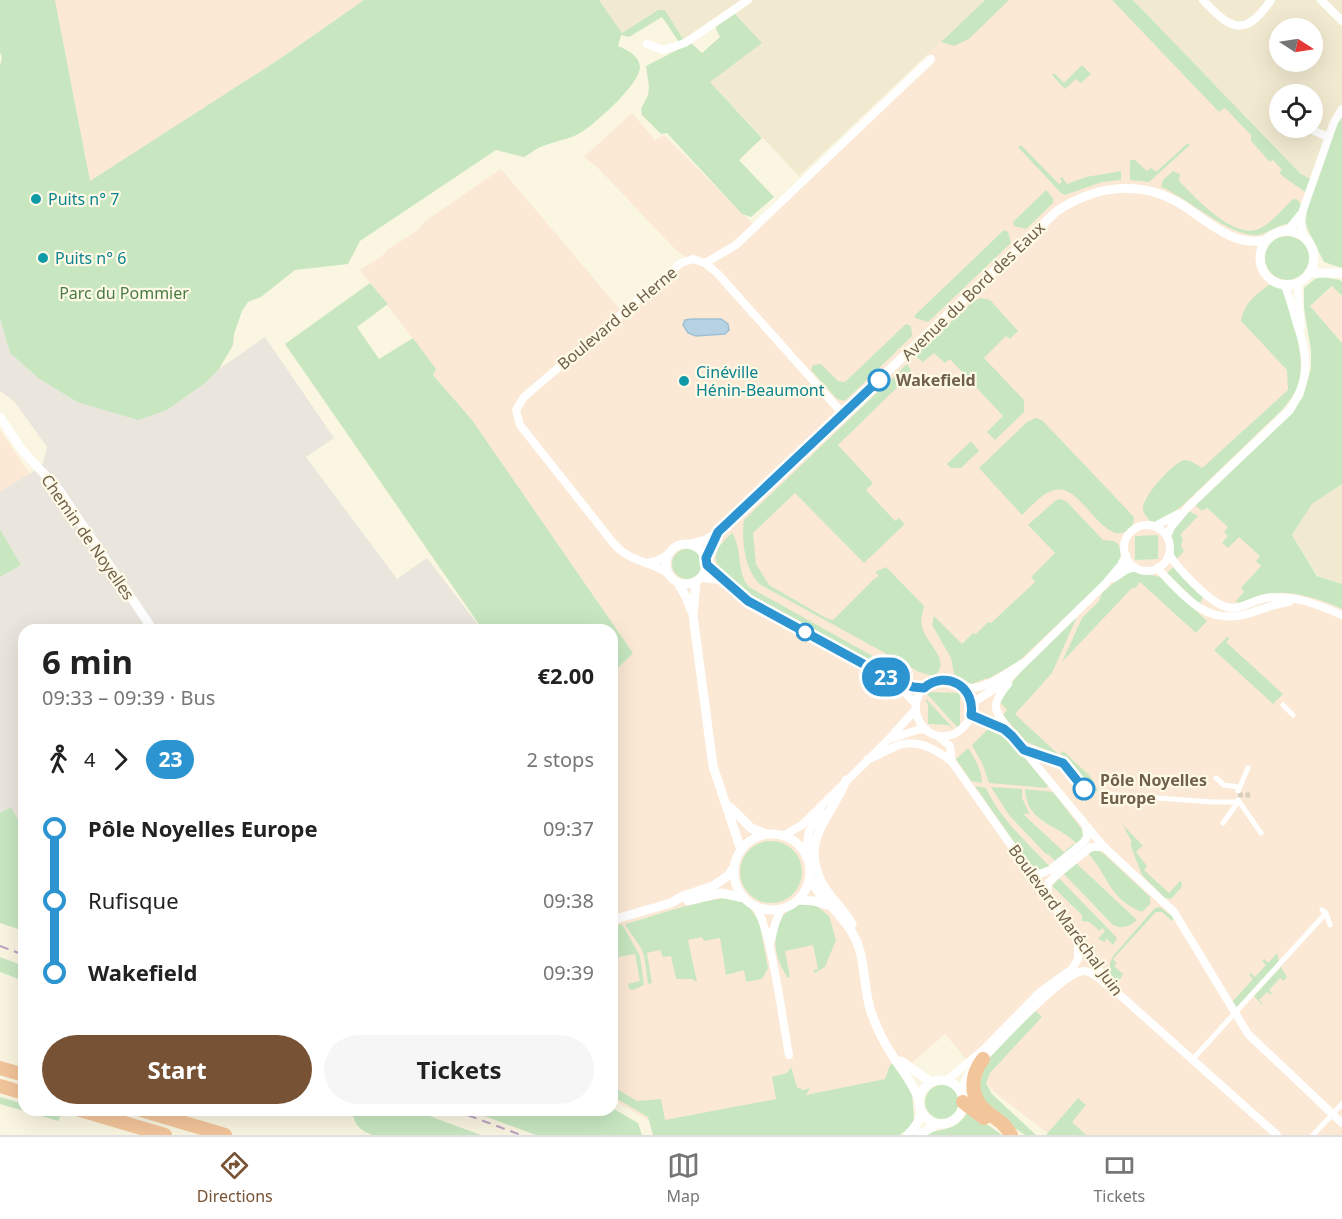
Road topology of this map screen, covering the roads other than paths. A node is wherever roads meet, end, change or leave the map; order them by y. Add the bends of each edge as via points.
1 (748, 0) edge
2 (1203, 0) edge
3 (1270, 0) edge
4 (1321, 0) edge
5 (1342, 21) edge
6 (647, 44) dead end
7 (931, 59) dead end
8 (1342, 109) edge
9 (1323, 134) edge
10 (1329, 137) junction
11 (1304, 210) junction
12 (1287, 231) junction
13 (1303, 236) junction
14 (1238, 239) junction
15 (1267, 240) junction
16 (1260, 255) junction
17 (1314, 256) junction
18 (705, 263) junction
19 (1339, 272) edge
20 (1309, 273) junction
21 (1299, 282) junction
22 (1285, 285) junction
23 (1302, 338) junction
24 (843, 414) junction
25 (0, 417) edge
26 (1187, 508) junction
27 (1155, 526) junction
28 (718, 532) junction
29 (1167, 536) junction
30 (690, 544) junction
31 (669, 554) junction
32 (1169, 554) junction
33 (1126, 555) junction
34 (706, 561) junction
35 (645, 563) junction
36 (1135, 567) junction
37 (1157, 568) junction
38 (669, 574) junction
39 (699, 580) junction
40 (727, 582) junction
41 (678, 583) junction
42 (1105, 584) junction
43 (1300, 601) junction
44 (693, 615) junction
45 (1342, 615) edge
46 (149, 624) edge
47 (1023, 663) junction
48 (889, 678) junction
49 (962, 685) junction
50 (924, 688) junction
51 (1282, 705) dead end
52 (916, 706) junction
53 (972, 710) junction
54 (1293, 715) dead end
55 (926, 729) junction
56 (937, 735) junction
57 (1012, 736) junction
58 (889, 739) junction
59 (868, 759) junction
60 (952, 762) junction
61 (1248, 768) dead end
62 (1216, 778) dead end
63 (846, 780) junction
64 (1102, 794) dead end
65 (829, 798) junction
66 (725, 801) junction
67 (1238, 801) junction
68 (1223, 823) dead end
69 (1086, 827) junction
70 (1261, 833) dead end
71 (769, 834) junction
72 (783, 836) junction
73 (1104, 847) junction
74 (741, 850) junction
75 (805, 854) junction
76 (735, 866) junction
77 (1028, 869) junction
78 (809, 878) junction
79 (1047, 897) junction
80 (744, 898) junction
81 (798, 900) junction
82 (671, 903) junction
83 (755, 906) junction
84 (830, 906) junction
85 (782, 909) junction
86 (618, 918) edge
87 (1330, 925) dead end
88 (855, 938) junction
89 (1078, 940) junction
90 (769, 949) junction
91 (1112, 988) junction
92 (1234, 1014) junction
93 (789, 1055) dead end
94 (892, 1055) junction
95 (983, 1059) junction
96 (1192, 1060) junction
97 (0, 1068) edge
98 (18, 1073) edge
99 (947, 1080) junction
100 (931, 1082) junction
101 (0, 1086) edge
102 (18, 1091) edge
103 (962, 1096) junction
104 (919, 1100) junction
105 (1342, 1104) edge
106 (922, 1112) junction
107 (1333, 1114) junction
108 (100, 1116) edge
109 (161, 1116) edge
110 (1342, 1123) edge
111 (937, 1124) junction
112 (165, 1135) edge
113 (225, 1135) edge
114 (908, 1135) edge
115 (919, 1135) edge
116 (1011, 1135) edge
117 (1277, 1135) edge
118 (1313, 1135) edge

1 - 6 street via 685,43 663,50
2 - 3 street via 1221,19 1240,25 1253,22
4 - 5 street
7 - 18 street, Boulevard de Herne via 736,245
8 - 10 street
9 - 10 street
10 - 11 street
11 - 12 street
11 - 13 street
12 - 13 street
12 - 15 street
13 - 17 street
14 - 15 street, Avenue du Bord des Eaux
14 - 16 street, Avenue du Bord des Eaux
14 - 24 street, Avenue du Bord des Eaux via 1209,225 1174,200 1143,189 1111,188 1076,198 1057,211
15 - 16 street
16 - 22 street via 1266,274
17 - 19 street
17 - 20 street
18 - 24 street
18 - 35 street, Boulevard de Herne via 693,259 681,263 524,397 516,410 524,431 614,544
19 - 20 street
20 - 21 street
21 - 22 street
21 - 23 street
22 - 23 street
23 - 26 street via 1305,377 1290,410
24 - 28 street, Avenue du Bord des Eaux
25 - 46 street, Chemin de Noyelles via 22,450 59,490
26 - 27 street
26 - 29 street
27 - 29 street
27 - 33 street via 1142,525 1129,533
28 - 30 street, Avenue du Bord des Eaux
28 - 34 street, Avenue du Bord des Eaux
29 - 32 street
30 - 31 street via 678,546
30 - 34 street via 700,549
31 - 35 street
31 - 38 street
32 - 37 street
32 - 43 street via 1175,564 1224,607 1238,607 1265,598
33 - 36 street
33 - 42 street
34 - 39 street
34 - 40 street
35 - 38 street, Boulevard de Herne
36 - 37 street
36 - 42 street
37 - 43 street via 1203,612 1217,616 1242,615
38 - 41 street
39 - 40 street
39 - 41 street
39 - 44 street
40 - 48 street via 748,601
41 - 44 street
42 - 47 street
43 - 45 street
44 - 66 street via 713,766
47 - 49 street via 977,687
47 - 53 street via 1004,683 978,700
47 - 57 street via 995,703 998,717
48 - 50 street
48 - 52 street
49 - 50 street via 944,679
49 - 53 street via 969,694
50 - 52 street
51 - 54 street
52 - 55 street via 918,719
52 - 58 street
53 - 56 street via 968,723 958,732
53 - 57 street
55 - 56 street
55 - 58 street
56 - 60 street, Boulevard Maréchal Juin via 950,746
57 - 69 street
58 - 59 street
59 - 60 street, Boulevard Maréchal Juin via 909,743 931,747
59 - 63 street
60 - 77 street, Boulevard Maréchal Juin
61 - 62 street via 1238,789
63 - 65 street
63 - 88 street via 818,832 815,858 822,884 852,923
64 - 67 street
65 - 72 street via 802,825
65 - 75 street via 808,831
66 - 71 street via 751,828
66 - 74 street
67 - 68 street
67 - 70 street
69 - 73 street
69 - 77 street via 1084,842 1050,870 1040,874
71 - 72 street
71 - 74 street
72 - 75 street
73 - 79 street via 1089,849 1051,880
73 - 92 street via 1174,912
74 - 76 street
75 - 78 street
76 - 80 street via 735,883
76 - 82 street via 723,880
77 - 79 street, Boulevard Maréchal Juin
78 - 81 street
78 - 84 street
79 - 89 street, Boulevard Maréchal Juin
80 - 82 street via 722,893
80 - 83 street
81 - 84 street
81 - 85 street
82 - 86 street
83 - 85 street
83 - 90 street
84 - 88 street
85 - 90 street
87 - 92 street via 1324,911
88 - 94 street via 871,1011
89 - 91 street, Boulevard Maréchal Juin
89 - 99 street via 1078,959 1072,969 1040,993
90 - 93 street
91 - 95 street via 1091,973 1076,974 1057,986
91 - 96 street, Boulevard Maréchal Juin
92 - 96 street
92 - 107 street via 1248,1034
94 - 100 street
94 - 104 street via 912,1082
95 - 103 street via 968,1074
95 - 116 highway via 973,1082 976,1100 1006,1125
96 - 117 street, Boulevard Maréchal Juin
97 - 98 highway
99 - 100 street
99 - 103 street
100 - 104 street
101 - 102 highway
103 - 111 street via 957,1117
103 - 116 highway
104 - 106 street
105 - 107 street
106 - 111 street
106 - 114 street
107 - 110 street
107 - 118 street
108 - 112 highway
109 - 113 highway
111 - 115 street

